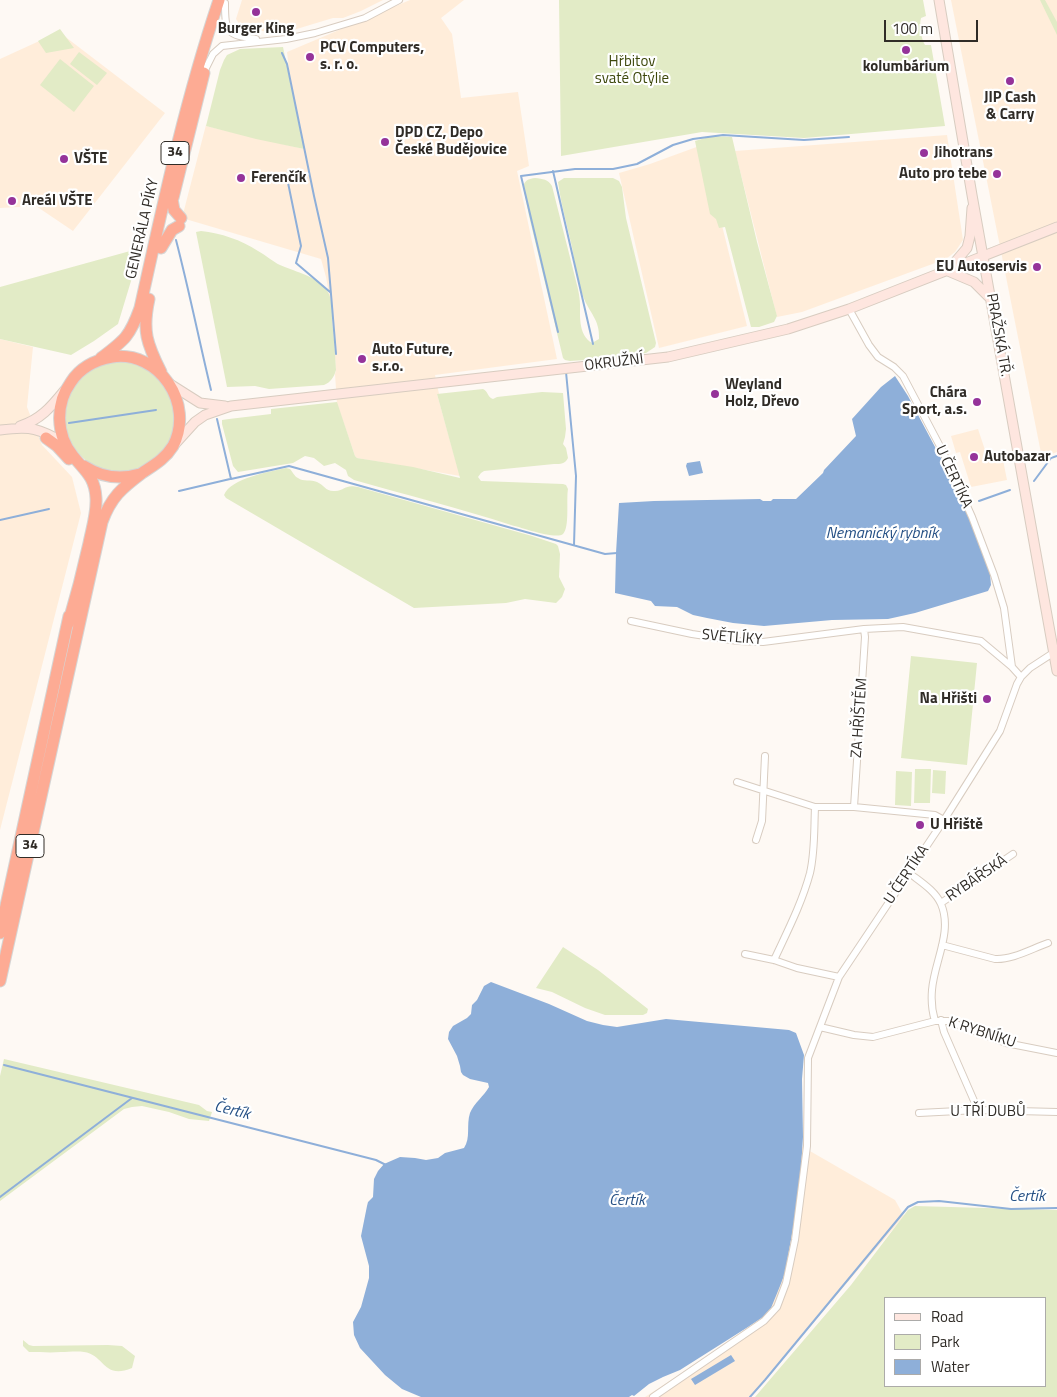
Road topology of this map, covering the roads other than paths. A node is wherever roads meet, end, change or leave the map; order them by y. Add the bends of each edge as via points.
1 (399, 0) edge
2 (939, 0) edge
3 (223, 1) edge
4 (265, 41) junction
5 (204, 72) junction
6 (972, 195) junction
7 (172, 199) junction
8 (1057, 227) edge
9 (161, 248) junction
10 (984, 256) junction
11 (948, 271) junction
12 (991, 299) junction
13 (849, 309) junction
14 (96, 362) junction
15 (162, 374) junction
16 (170, 384) junction
17 (67, 387) junction
18 (231, 406) junction
19 (15, 428) junction
20 (0, 430) edge
21 (46, 438) joint
22 (66, 444) junction
23 (173, 446) junction
24 (81, 464) junction
25 (144, 472) junction
26 (631, 621) dead end
27 (68, 624) junction
28 (864, 629) junction
29 (1056, 651) edge
30 (1012, 667) junction
31 (1057, 671) edge
32 (1021, 677) junction
33 (765, 756) dead end
34 (737, 782) dead end
35 (763, 791) junction
36 (815, 807) junction
37 (854, 807) junction
38 (944, 820) junction
39 (756, 840) dead end
40 (1013, 854) dead end
41 (908, 872) junction
42 (941, 903) junction
43 (0, 933) edge
44 (1048, 943) dead end
45 (942, 946) junction
46 (746, 954) dead end
47 (774, 960) junction
48 (839, 977) junction
49 (0, 981) edge
50 (938, 1020) junction
51 (820, 1027) junction
52 (1057, 1053) edge
53 (978, 1110) junction
54 (1057, 1112) edge
55 (919, 1113) dead end
56 (653, 1397) edge

1 - 4 street via 352,23 315,34
2 - 6 main road, PRAŽSKÁ TŘ.
3 - 4 street via 225,21 232,34
3 - 5 highway, GENERÁLA PÍKY / 34
3 - 14 highway, GENERÁLA PÍKY / 34 via 208,33 186,110 135,323 128,336
4 - 5 street via 222,46 213,54
5 - 7 highway, GENERÁLA PÍKY / 34
6 - 10 main road, PRAŽSKÁ TŘ.
6 - 11 main road via 967,248
7 - 9 highway, GENERÁLA PÍKY / 34
7 - 9 highway via 180,222
8 - 10 main road, OKRUŽNÍ
9 - 15 highway, GENERÁLA PÍKY / 34 via 145,326 147,341
10 - 11 main road, OKRUŽNÍ
10 - 12 main road, PRAŽSKÁ TŘ.
11 - 12 main road via 974,282
11 - 13 main road, OKRUŽNÍ
12 - 29 main road, PRAŽSKÁ TŘ.
13 - 18 main road, OKRUŽNÍ via 788,329 668,357
13 - 30 street, U ČERTÍKA via 878,357 894,366 903,376 942,450 994,575 1004,608
14 - 15 highway, 34 via 127,357 150,365
14 - 17 highway, 34 via 79,372
15 - 16 highway, 34
16 - 18 main road, OKRUŽNÍ via 200,403
16 - 23 highway, 34 via 180,414
17 - 19 main road via 44,413
17 - 22 highway, 34 via 59,417
18 - 23 main road, OKRUŽNÍ via 206,414
19 - 20 main road
19 - 22 main road via 33,428
20 - 21 main road via 31,432
21 - 27 highway via 79,470 90,498
22 - 24 highway, 34
23 - 25 highway, 34
24 - 25 highway, 34 via 111,477 128,477
24 - 27 highway via 93,483 96,507
25 - 49 highway, 34 via 115,496 102,522
26 - 28 street, SVĚTLÍKY via 692,634 763,642
27 - 43 highway, 34
28 - 30 street via 903,627 981,641
28 - 37 street, ZA HŘIŠTĚM
29 - 31 main road, PRAŽSKÁ TŘ.
29 - 32 street
30 - 32 street
32 - 38 street, U ČERTÍKA via 1000,731
33 - 35 street
34 - 35 street
35 - 36 street
35 - 39 street via 762,821
36 - 37 street
36 - 47 street via 810,872 801,902
37 - 38 street via 935,814
38 - 41 street, U ČERTÍKA
40 - 42 street, RYBÁŘSKÁ
41 - 42 street, RYBÁŘSKÁ via 930,888
41 - 48 street, U ČERTÍKA
42 - 45 street, RYBÁŘSKÁ via 945,921
44 - 45 street via 1002,960
45 - 50 street, RYBÁŘSKÁ via 932,989 932,1011
46 - 47 street
47 - 48 street
48 - 51 street, U ČERTÍKA
50 - 51 street, K RYBNÍKU via 872,1037
50 - 52 street, K RYBNÍKU via 956,1023 1006,1043
50 - 53 street, RYBÁŘSKÁ
51 - 56 street, U ČERTÍKA via 808,1058 807,1146 795,1240 777,1307 764,1321
53 - 54 street, U TŘÍ DUBŮ
53 - 55 street, U TŘÍ DUBŮ

